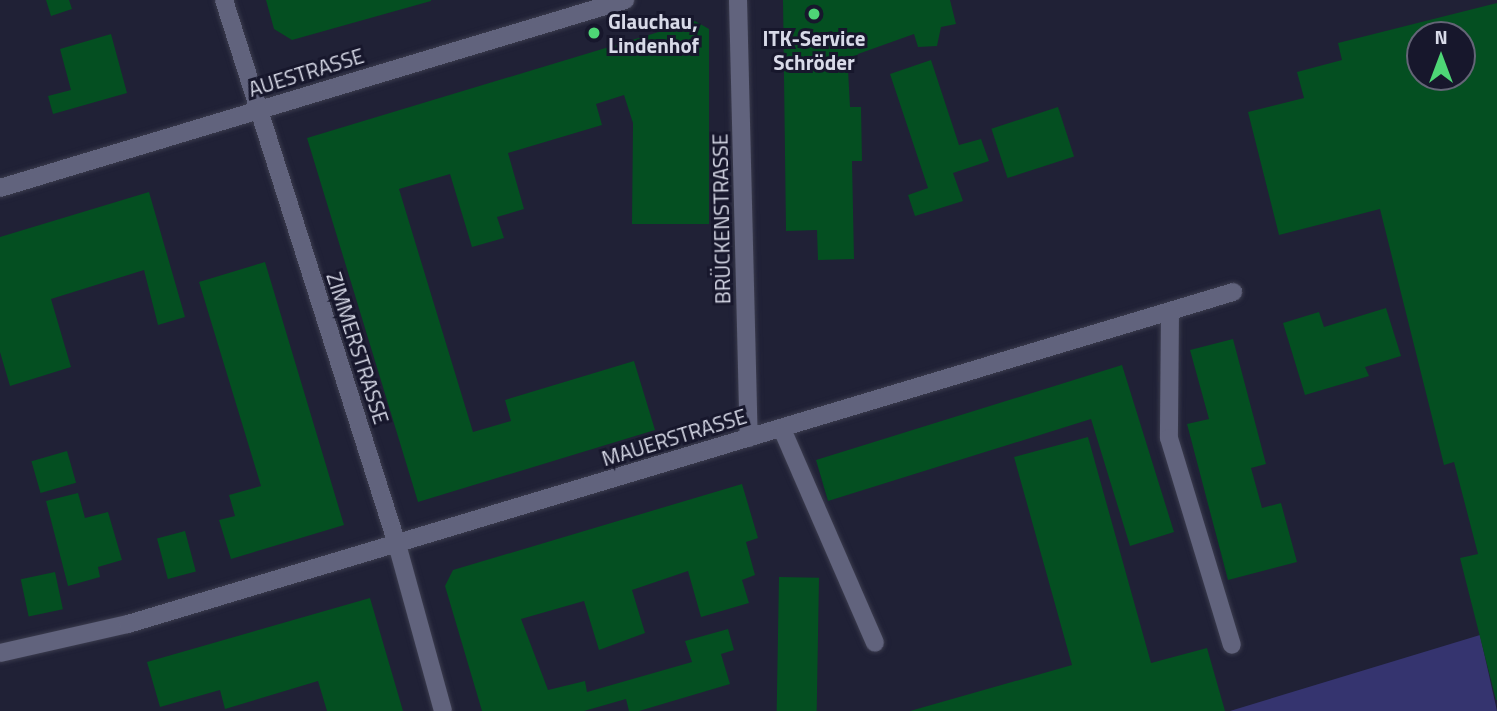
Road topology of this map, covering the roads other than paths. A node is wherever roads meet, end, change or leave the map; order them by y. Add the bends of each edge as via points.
1 (224, 0) edge
2 (625, 0) edge
3 (738, 0) edge
4 (257, 110) junction
5 (0, 188) edge
6 (1233, 292) dead end
7 (1170, 312) junction
8 (782, 429) junction
9 (749, 438) junction
10 (397, 544) junction
11 (876, 643) dead end
12 (1232, 645) dead end
13 (0, 653) edge
14 (443, 711) edge

1 - 4 street, ZIMMERSTRASSE
2 - 4 street, AUESTRASSE
3 - 9 street, BRÜCKENSTRASSE
4 - 5 street, AUESTRASSE
4 - 10 street, ZIMMERSTRASSE
6 - 7 street, MAUERSTRASSE
7 - 8 street, MAUERSTRASSE
7 - 12 street via 1169,438
8 - 9 street, MAUERSTRASSE
8 - 11 street
9 - 10 street, MAUERSTRASSE
10 - 13 street, MAUERSTRASSE via 128,624
10 - 14 street, ZIMMERSTRASSE

